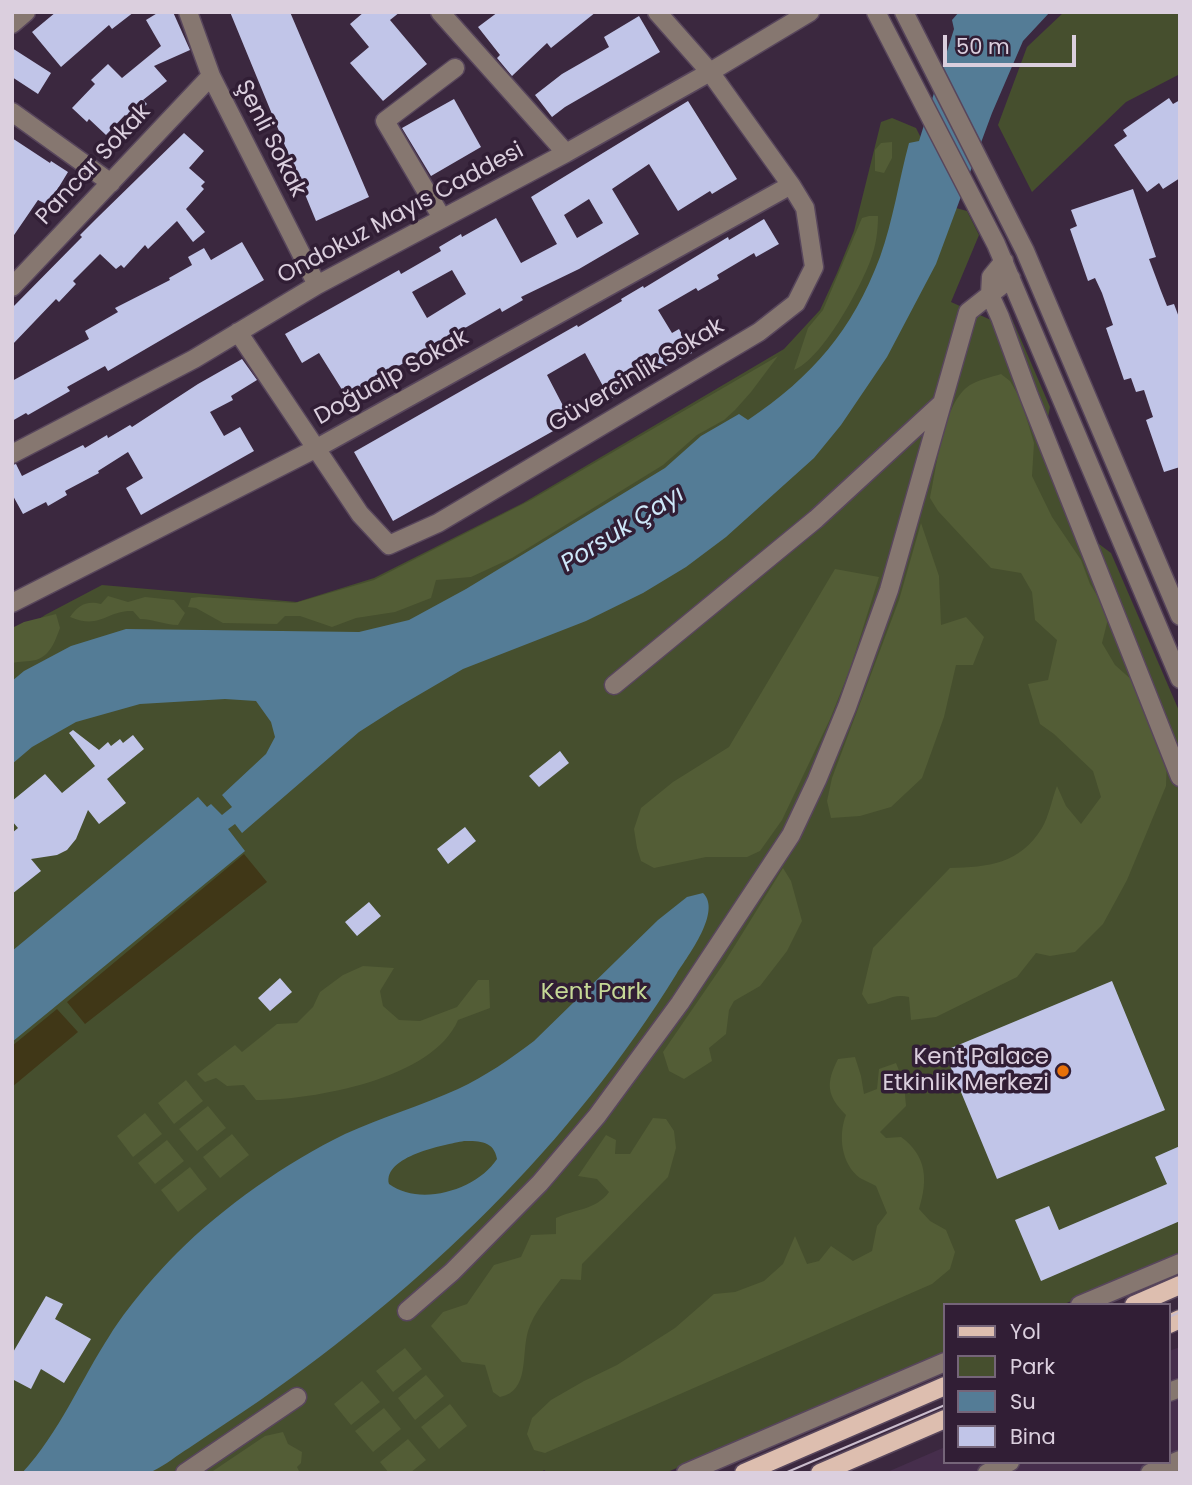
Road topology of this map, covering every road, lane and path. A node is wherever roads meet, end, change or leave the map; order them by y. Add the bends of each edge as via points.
1 (26, 12) edge
2 (188, 12) edge
3 (440, 12) edge
4 (657, 12) edge
5 (810, 12) edge
6 (876, 12) edge
7 (904, 13) edge
8 (12, 24) edge
9 (455, 68) dead end
10 (710, 72) junction
11 (211, 76) junction
12 (12, 112) edge
13 (565, 153) junction
14 (111, 183) junction
15 (791, 185) junction
16 (442, 218) junction
17 (1004, 261) junction
18 (1012, 278) junction
19 (13, 284) edge
20 (317, 285) junction
21 (990, 295) junction
22 (238, 332) junction
23 (942, 403) junction
24 (317, 448) junction
25 (12, 454) edge
26 (1175, 600) edge
27 (12, 603) edge
28 (1180, 617) edge
29 (1180, 634) edge
30 (1162, 642) junction
31 (1178, 670) edge
32 (614, 685) dead end
33 (1180, 777) edge
34 (1180, 1263) edge
35 (1180, 1285) edge
36 (1085, 1303) edge
37 (1139, 1303) edge
38 (407, 1311) dead end
39 (944, 1362) edge
40 (944, 1386) edge
41 (297, 1397) dead end
42 (944, 1419) edge
43 (1006, 1464) edge
44 (1171, 1464) edge
45 (185, 1473) edge
46 (686, 1473) edge
47 (744, 1473) edge
48 (820, 1473) edge
49 (987, 1473) edge
50 (1150, 1473) edge

1 - 8 street
2 - 11 street, Şenli Sokak
3 - 13 street
4 - 10 street, Güvercinlik Sokak
5 - 10 street, Ondokuz Mayıs Caddesi
6 - 17 street
7 - 26 street via 1026,251
9 - 16 street via 385,121
10 - 13 street, Ondokuz Mayıs Caddesi
10 - 15 street, Güvercinlik Sokak
11 - 14 street, Pancar Sokak
11 - 20 street, Şenli Sokak
12 - 14 street
13 - 16 street, Ondokuz Mayıs Caddesi
14 - 19 street, Pancar Sokak
15 - 24 street, Doğualp Sokak
15 - 24 street, Güvercinlik Sokak via 805,208 814,267 796,303 759,332 438,523 389,545 360,514
16 - 20 street, Ondokuz Mayıs Caddesi
17 - 18 street
17 - 21 street via 990,277
18 - 21 street
18 - 30 street
20 - 22 street, Ondokuz Mayıs Caddesi
21 - 23 street via 968,312
21 - 33 street
22 - 24 street
22 - 25 street, Ondokuz Mayıs Caddesi
23 - 32 street via 816,519
23 - 38 street via 889,590 847,707 791,835 680,1003 597,1116 540,1183
24 - 27 street, Doğualp Sokak
26 - 28 street
29 - 30 street
30 - 31 street
34 - 36 street
35 - 37 main road
39 - 46 street
40 - 47 main road
41 - 45 street
42 - 48 main road
43 - 49 street
44 - 50 street

